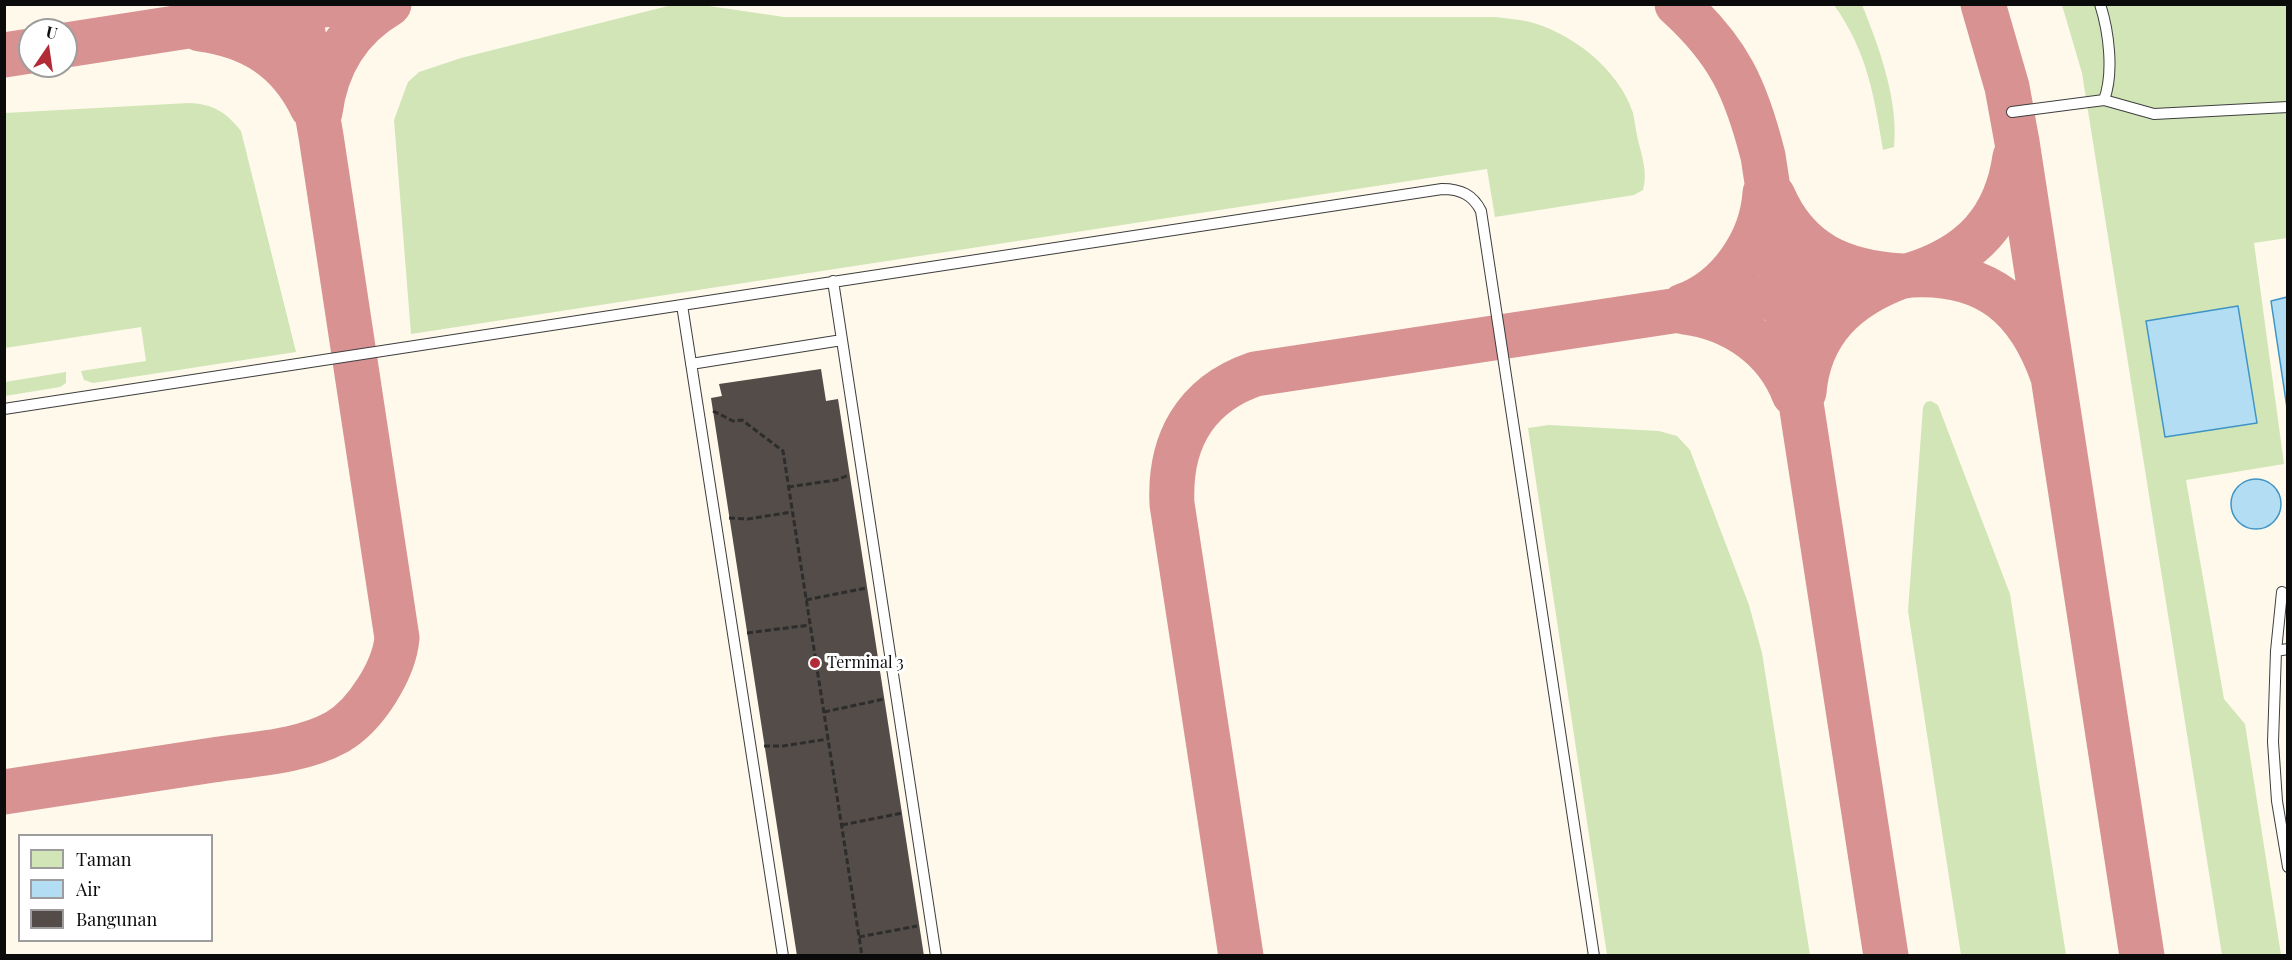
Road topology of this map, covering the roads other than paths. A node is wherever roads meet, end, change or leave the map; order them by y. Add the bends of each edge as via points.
1 (2100, 4) edge
2 (2104, 100) junction
3 (2288, 107) edge
4 (2012, 112) dead end
5 (833, 281) junction
6 (682, 305) junction
7 (842, 340) junction
8 (692, 364) junction
9 (4, 409) edge
10 (2282, 592) dead end
11 (2288, 649) edge
12 (2276, 651) junction
13 (2288, 867) edge
14 (783, 956) edge
15 (936, 956) edge
16 (1594, 956) edge

1 - 2 lane via 2110,69
2 - 3 lane via 2154,114
2 - 4 lane
5 - 6 lane
5 - 7 lane
5 - 16 lane via 1442,189 1455,189 1477,202
6 - 8 lane
6 - 9 lane
7 - 8 lane
7 - 15 lane
8 - 14 lane
10 - 12 lane
11 - 12 lane
12 - 13 lane via 2273,742 2277,801

